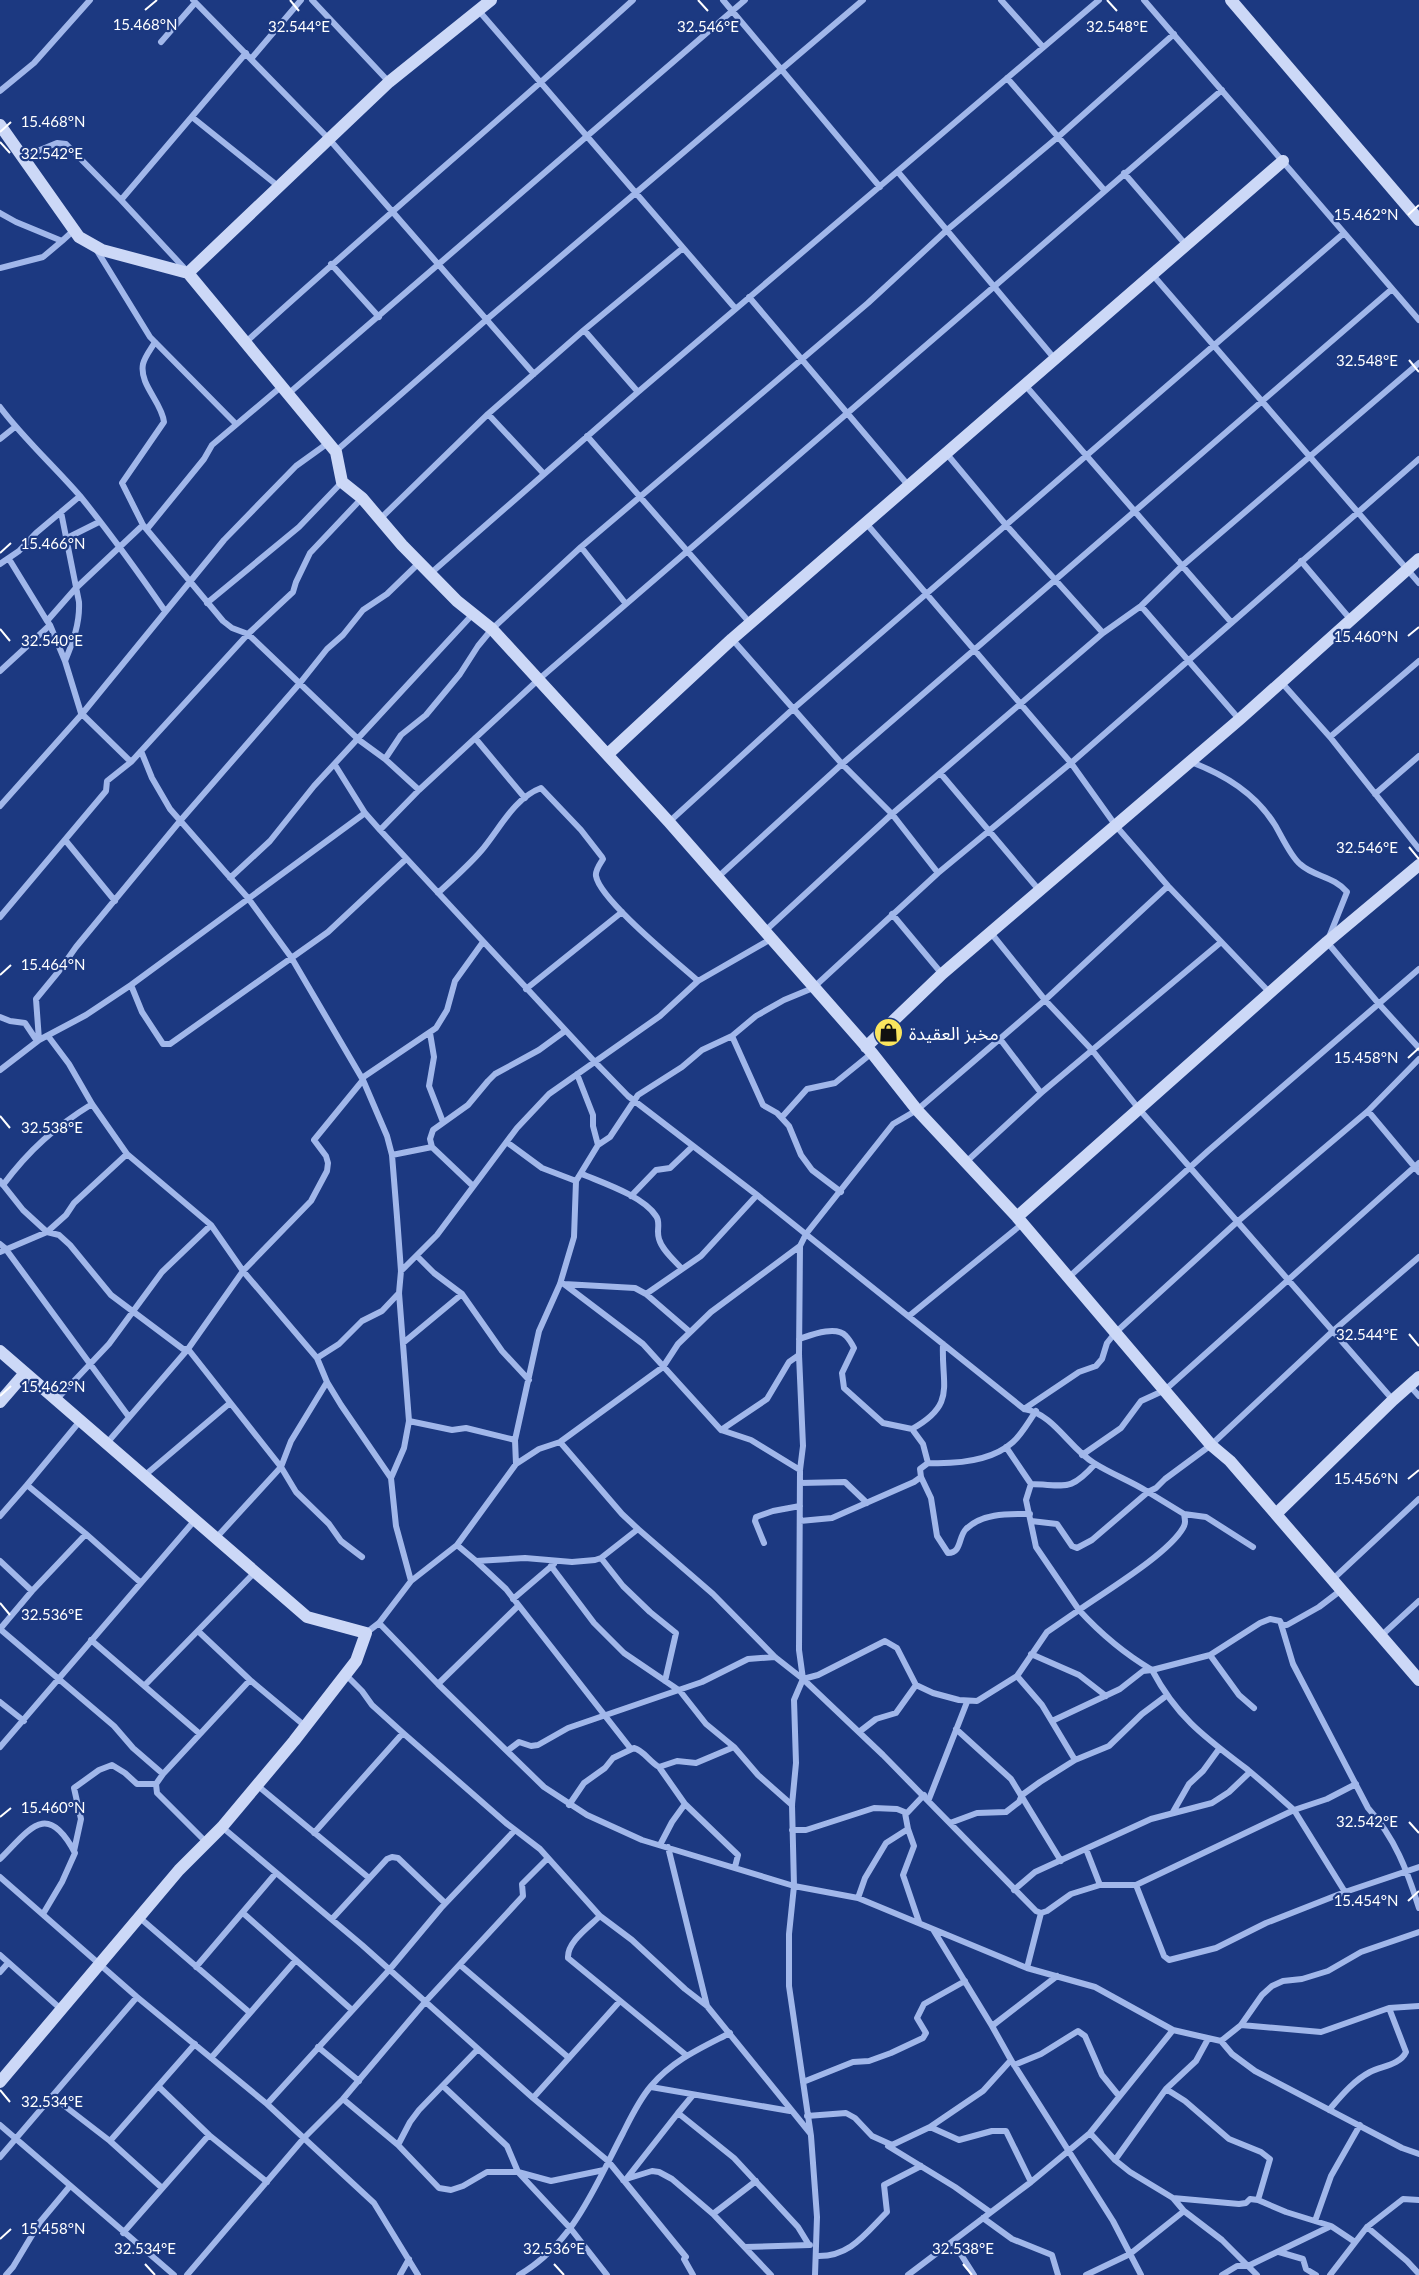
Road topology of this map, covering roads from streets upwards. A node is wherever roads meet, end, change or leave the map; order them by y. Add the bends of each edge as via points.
1 (90, 0) edge
2 (301, 0) edge
3 (312, 0) edge
4 (491, 0) edge
5 (633, 0) edge
6 (723, 0) edge
7 (745, 0) edge
8 (863, 0) edge
9 (1001, 0) edge
10 (1099, 0) edge
11 (1144, 0) edge
12 (1231, 0) edge
13 (194, 1) edge
14 (479, 11) junction
15 (732, 11) junction
16 (1174, 34) junction
17 (161, 42) dead end
18 (1043, 47) junction
19 (246, 53) junction
20 (251, 59) junction
21 (782, 69) junction
22 (1007, 78) junction
23 (389, 82) junction
24 (541, 83) junction
25 (1222, 90) junction
26 (0, 91) edge
27 (192, 117) junction
28 (0, 125) edge
29 (588, 136) junction
30 (1058, 137) junction
31 (329, 139) junction
32 (23, 157) junction
33 (1282, 161) junction
34 (898, 172) junction
35 (1124, 173) junction
36 (278, 186) junction
37 (880, 187) junction
38 (1105, 191) junction
39 (636, 193) junction
40 (121, 200) junction
41 (391, 212) junction
42 (0, 213) edge
43 (1419, 220) edge
44 (947, 230) junction
45 (73, 231) junction
46 (1344, 233) junction
47 (62, 241) junction
48 (1186, 244) junction
49 (94, 246) junction
50 (683, 248) junction
51 (331, 264) junction
52 (439, 266) junction
53 (0, 268) edge
54 (188, 273) junction
55 (1152, 274) junction
56 (994, 286) junction
57 (1392, 289) junction
58 (748, 297) junction
59 (735, 309) junction
60 (379, 317) junction
61 (486, 320) junction
62 (1419, 320) edge
63 (584, 330) junction
64 (155, 342) junction
65 (246, 342) junction
66 (1213, 345) junction
67 (1054, 358) junction
68 (802, 360) junction
69 (1419, 363) edge
70 (534, 374) junction
71 (1024, 384) junction
72 (285, 390) junction
73 (638, 392) junction
74 (1262, 399) junction
75 (0, 407) edge
76 (488, 414) junction
77 (848, 414) junction
78 (236, 424) junction
79 (15, 427) junction
80 (587, 436) junction
81 (0, 439) edge
82 (332, 447) junction
83 (945, 452) junction
84 (1310, 455) junction
85 (1085, 456) junction
86 (1419, 459) edge
87 (544, 474) junction
88 (342, 482) junction
89 (908, 485) junction
90 (80, 496) junction
91 (640, 497) junction
92 (362, 498) junction
93 (1134, 510) junction
94 (1358, 511) junction
95 (61, 512) junction
96 (380, 519) junction
97 (99, 522) junction
98 (865, 522) junction
99 (1006, 525) junction
100 (145, 527) junction
101 (65, 540) junction
102 (120, 548) junction
103 (581, 548) junction
104 (687, 552) junction
105 (9, 559) junction
106 (1419, 559) edge
107 (1301, 561) junction
108 (0, 562) edge
109 (419, 563) junction
110 (1182, 566) junction
111 (1408, 569) junction
112 (431, 573) junction
113 (1055, 579) junction
114 (190, 581) junction
115 (1419, 583) edge
116 (75, 588) junction
117 (927, 594) junction
118 (207, 603) junction
119 (627, 604) junction
120 (1141, 606) junction
121 (165, 611) junction
122 (472, 615) junction
123 (1352, 620) junction
124 (1231, 622) junction
125 (48, 623) junction
126 (750, 623) junction
127 (492, 629) junction
128 (1103, 633) junction
129 (248, 634) junction
130 (732, 639) junction
131 (974, 649) junction
132 (65, 660) junction
133 (1188, 660) junction
134 (1419, 661) edge
135 (0, 671) edge
136 (538, 680) junction
137 (300, 683) junction
138 (1282, 683) junction
139 (1021, 704) junction
140 (793, 709) junction
141 (82, 714) junction
142 (1240, 719) junction
143 (1330, 737) junction
144 (475, 738) junction
145 (359, 740) junction
146 (141, 751) junction
147 (608, 754) junction
148 (1419, 756) edge
149 (385, 759) junction
150 (131, 762) junction
151 (1191, 762) junction
152 (1071, 763) junction
153 (842, 764) junction
154 (335, 765) junction
155 (941, 774) junction
156 (419, 790) junction
157 (1375, 794) junction
158 (525, 798) junction
159 (0, 806) edge
160 (365, 813) junction
161 (892, 814) junction
162 (180, 821) junction
163 (669, 822) junction
164 (1116, 826) junction
165 (380, 830) junction
166 (988, 832) junction
167 (66, 841) junction
168 (1419, 849) edge
169 (406, 859) junction
170 (1419, 865) edge
171 (938, 873) junction
172 (718, 877) junction
173 (230, 878) junction
174 (1168, 886) junction
175 (1040, 892) junction
176 (438, 893) junction
177 (248, 898) junction
178 (115, 901) junction
179 (622, 912) junction
180 (892, 914) junction
181 (0, 917) edge
182 (991, 933) junction
183 (768, 935) junction
184 (483, 942) junction
185 (1220, 942) junction
186 (1327, 942) junction
187 (291, 957) junction
188 (1419, 969) edge
189 (942, 974) junction
190 (698, 981) junction
191 (131, 986) junction
192 (813, 988) junction
193 (526, 989) junction
194 (1270, 993) junction
195 (1045, 1000) junction
196 (1378, 1004) junction
197 (0, 1017) edge
198 (565, 1031) junction
199 (430, 1033) junction
200 (48, 1036) junction
201 (732, 1036) junction
202 (1000, 1038) junction
203 (38, 1040) junction
204 (1419, 1048) edge
205 (869, 1050) junction
206 (1092, 1050) junction
207 (1419, 1059) edge
208 (594, 1061) junction
209 (0, 1070) edge
210 (577, 1074) junction
211 (363, 1079) junction
212 (1041, 1094) junction
213 (635, 1101) junction
214 (92, 1104) junction
215 (1139, 1109) junction
216 (917, 1110) junction
217 (1368, 1110) junction
218 (782, 1117) junction
219 (443, 1122) junction
220 (508, 1143) junction
221 (598, 1145) junction
222 (693, 1146) junction
223 (432, 1148) junction
224 (127, 1154) junction
225 (392, 1155) junction
226 (966, 1162) junction
227 (1190, 1167) junction
228 (1418, 1167) edge
229 (582, 1174) junction
230 (576, 1181) junction
231 (1, 1183) edge
232 (473, 1186) junction
233 (841, 1192) junction
234 (757, 1195) junction
235 (632, 1197) junction
236 (1019, 1221) junction
237 (1237, 1222) junction
238 (211, 1225) junction
239 (47, 1232) junction
240 (806, 1234) junction
241 (800, 1246) junction
242 (2, 1248) edge
243 (417, 1256) junction
244 (1419, 1257) edge
245 (682, 1269) junction
246 (243, 1271) junction
247 (401, 1271) junction
248 (1069, 1277) junction
249 (1286, 1280) junction
250 (562, 1284) junction
251 (399, 1293) junction
252 (462, 1294) junction
253 (646, 1294) junction
254 (131, 1312) junction
255 (909, 1316) junction
256 (1333, 1331) junction
257 (690, 1332) junction
258 (1115, 1334) junction
259 (800, 1339) junction
260 (404, 1343) junction
261 (943, 1344) junction
262 (188, 1349) junction
263 (0, 1351) edge
264 (799, 1355) junction
265 (317, 1358) junction
266 (89, 1365) junction
267 (663, 1367) junction
268 (25, 1373) junction
269 (529, 1380) junction
270 (1414, 1381) edge
271 (327, 1382) junction
272 (1165, 1390) junction
273 (1419, 1396) edge
274 (56, 1400) junction
275 (1393, 1400) junction
276 (0, 1402) edge
277 (230, 1403) junction
278 (1024, 1409) junction
279 (1036, 1411) junction
280 (129, 1417) junction
281 (80, 1421) junction
282 (409, 1421) junction
283 (912, 1429) junction
284 (721, 1430) junction
285 (515, 1440) junction
286 (560, 1442) junction
287 (107, 1444) junction
288 (1212, 1445) junction
289 (1006, 1448) junction
290 (1082, 1455) junction
291 (927, 1463) junction
292 (516, 1464) junction
293 (1095, 1464) junction
294 (281, 1467) junction
295 (800, 1470) junction
296 (144, 1476) junction
297 (921, 1477) junction
298 (391, 1478) junction
299 (800, 1483) junction
300 (1031, 1484) junction
301 (27, 1485) junction
302 (1148, 1492) junction
303 (1419, 1499) edge
304 (867, 1503) junction
305 (800, 1506) junction
306 (1184, 1514) junction
307 (1276, 1514) junction
308 (0, 1516) edge
309 (1030, 1517) junction
310 (195, 1520) junction
311 (800, 1521) junction
312 (638, 1529) junction
313 (86, 1534) junction
314 (215, 1538) junction
315 (764, 1543) dead end
316 (457, 1545) junction
317 (1253, 1547) dead end
318 (362, 1557) dead end
319 (601, 1558) junction
320 (0, 1561) edge
321 (558, 1561) junction
322 (476, 1562) junction
323 (551, 1566) junction
324 (255, 1572) junction
325 (1331, 1580) junction
326 (411, 1581) junction
327 (140, 1582) junction
328 (32, 1591) junction
329 (1340, 1591) junction
330 (513, 1599) junction
331 (1419, 1601) edge
332 (518, 1606) junction
333 (1079, 1610) junction
334 (1280, 1621) junction
335 (379, 1623) junction
336 (0, 1629) edge
337 (198, 1631) junction
338 (366, 1633) junction
339 (1382, 1635) junction
340 (91, 1640) junction
341 (1031, 1654) junction
342 (1210, 1655) junction
343 (775, 1657) junction
344 (1152, 1670) junction
345 (345, 1674) junction
346 (1017, 1676) junction
347 (803, 1679) junction
348 (58, 1680) junction
349 (249, 1680) junction
350 (1419, 1680) edge
351 (665, 1681) junction
352 (438, 1684) junction
353 (145, 1685) junction
354 (916, 1685) junction
355 (680, 1691) junction
356 (1106, 1696) junction
357 (1166, 1696) junction
358 (0, 1702) edge
359 (967, 1702) junction
360 (1254, 1708) dead end
361 (606, 1716) junction
362 (24, 1721) junction
363 (1052, 1721) junction
364 (305, 1726) junction
365 (956, 1729) junction
366 (859, 1732) junction
367 (403, 1733) junction
368 (200, 1734) junction
369 (0, 1747) edge
370 (734, 1747) junction
371 (631, 1749) junction
372 (1220, 1749) junction
373 (507, 1751) junction
374 (1075, 1760) junction
375 (659, 1767) junction
376 (1250, 1772) junction
377 (163, 1774) junction
378 (156, 1784) junction
379 (1356, 1784) junction
380 (258, 1786) junction
381 (1022, 1795) junction
382 (926, 1797) junction
383 (685, 1804) junction
384 (569, 1805) junction
385 (792, 1805) junction
386 (1294, 1810) junction
387 (1173, 1812) junction
388 (905, 1814) junction
389 (950, 1823) junction
390 (222, 1827) junction
391 (908, 1829) junction
392 (515, 1830) junction
393 (792, 1830) junction
394 (314, 1833) junction
395 (205, 1841) junction
396 (660, 1845) junction
397 (668, 1847) junction
398 (1086, 1849) junction
399 (74, 1851) junction
400 (548, 1858) junction
401 (0, 1859) edge
402 (1061, 1861) junction
403 (735, 1867) junction
404 (1419, 1867) edge
405 (1407, 1871) junction
406 (276, 1872) junction
407 (0, 1877) edge
408 (369, 1878) junction
409 (1100, 1885) junction
410 (1136, 1885) junction
411 (794, 1886) junction
412 (1014, 1890) junction
413 (1346, 1892) junction
414 (858, 1898) junction
415 (445, 1903) junction
416 (1419, 1908) edge
417 (243, 1912) junction
418 (1041, 1913) junction
419 (43, 1914) junction
420 (600, 1916) junction
421 (140, 1918) junction
422 (332, 1919) junction
423 (919, 1922) junction
424 (933, 1930) junction
425 (1419, 1932) edge
426 (0, 1955) edge
427 (296, 1960) junction
428 (8, 1963) junction
429 (101, 1964) junction
430 (460, 1965) junction
431 (196, 1967) junction
432 (1027, 1968) junction
433 (390, 1969) junction
434 (0, 1972) edge
435 (1057, 1976) junction
436 (965, 1981) junction
437 (137, 1997) junction
438 (426, 2001) junction
439 (620, 2001) junction
440 (707, 2006) junction
441 (1419, 2006) edge
442 (1389, 2008) junction
443 (62, 2010) junction
444 (352, 2010) junction
445 (249, 2012) junction
446 (1241, 2025) junction
447 (992, 2026) junction
448 (1173, 2030) junction
449 (730, 2033) junction
450 (1208, 2039) junction
451 (1221, 2042) junction
452 (195, 2044) junction
453 (318, 2047) junction
454 (478, 2049) junction
455 (686, 2055) junction
456 (212, 2058) junction
457 (569, 2058) junction
458 (1012, 2063) junction
459 (359, 2081) junction
460 (0, 2082) edge
461 (803, 2082) junction
462 (158, 2086) junction
463 (443, 2086) junction
464 (651, 2086) junction
465 (1166, 2089) junction
466 (693, 2095) junction
467 (1119, 2096) junction
468 (53, 2097) junction
469 (533, 2098) junction
470 (343, 2099) junction
471 (267, 2104) junction
472 (1329, 2110) junction
473 (791, 2111) junction
474 (678, 2113) junction
475 (807, 2116) junction
476 (0, 2125) edge
477 (1359, 2125) junction
478 (930, 2127) junction
479 (810, 2133) junction
480 (1090, 2133) junction
481 (209, 2135) junction
482 (872, 2136) junction
483 (304, 2138) junction
484 (16, 2140) junction
485 (110, 2141) junction
486 (398, 2145) junction
487 (1068, 2150) junction
488 (1419, 2154) edge
489 (0, 2157) edge
490 (1115, 2160) junction
491 (608, 2161) junction
492 (921, 2166) junction
493 (604, 2170) junction
494 (518, 2172) junction
495 (625, 2179) junction
496 (756, 2181) junction
497 (267, 2182) junction
498 (1031, 2182) junction
499 (70, 2186) junction
500 (162, 2188) junction
501 (1173, 2199) junction
502 (1258, 2200) junction
503 (1419, 2200) edge
504 (1184, 2211) junction
505 (990, 2212) junction
506 (713, 2214) junction
507 (982, 2218) junction
508 (1315, 2221) junction
509 (1331, 2226) junction
510 (1367, 2227) junction
511 (571, 2229) junction
512 (123, 2233) junction
513 (953, 2242) junction
514 (1355, 2242) junction
515 (809, 2245) junction
516 (817, 2245) junction
517 (745, 2247) junction
518 (1279, 2252) junction
519 (1130, 2254) junction
520 (817, 2256) junction
521 (409, 2259) junction
522 (1248, 2266) junction
523 (1334, 2274) edge
524 (1419, 2274) edge
525 (6, 2275) edge
526 (174, 2275) edge
527 (188, 2275) edge
528 (400, 2275) edge
529 (418, 2275) edge
530 (519, 2275) edge
531 (607, 2275) edge
532 (693, 2275) edge
533 (771, 2275) edge
534 (815, 2275) edge
535 (908, 2275) edge
536 (974, 2275) edge
537 (1058, 2275) edge
538 (1089, 2275) edge
539 (1141, 2275) edge
540 (1222, 2275) edge
541 (1257, 2275) edge
542 (1316, 2275) edge

1 - 26 street via 34,63
2 - 20 street
3 - 23 street
4 - 14 street
5 - 24 street
6 - 15 street
7 - 15 street
8 - 21 street
9 - 18 street
10 - 18 street
11 - 16 street
12 - 43 street
13 - 17 street
13 - 19 street
14 - 23 street
14 - 24 street
15 - 21 street
15 - 29 street
16 - 25 street
16 - 30 street
18 - 22 street
19 - 20 street
19 - 27 street
20 - 31 street
21 - 37 street
21 - 39 street
22 - 30 street
22 - 34 street
23 - 31 street
24 - 29 street
24 - 41 street
25 - 33 street
25 - 35 street
27 - 36 street
27 - 40 street
28 - 32 street
29 - 39 street
29 - 52 street
30 - 38 street
30 - 44 street
31 - 36 street
31 - 41 street
32 - 40 street via 57,143 66,144
32 - 45 street
33 - 46 street
33 - 48 street
34 - 37 street
34 - 44 street
35 - 38 street
35 - 48 street
36 - 54 street
37 - 58 street
38 - 56 street
39 - 50 street
39 - 61 street
40 - 54 street
41 - 51 street
41 - 52 street
42 - 47 street
44 - 56 street
44 - 68 street
45 - 47 street
45 - 49 street
46 - 57 street
46 - 66 street
47 - 53 street via 43,257
48 - 55 street
49 - 54 street
49 - 64 street
50 - 59 street
50 - 63 street
51 - 60 street
51 - 65 street
52 - 60 street
52 - 61 street
54 - 65 street
55 - 66 street
55 - 67 street
56 - 67 street
56 - 77 street
57 - 62 street
57 - 74 street
58 - 59 street
58 - 68 street
59 - 73 street
60 - 72 street
61 - 70 street
61 - 82 street
63 - 70 street
63 - 73 street
64 - 78 street
64 - 100 street via 143,364 144,377 163,410 164,422 122,483
65 - 72 street
66 - 74 street
66 - 85 street
67 - 71 street
68 - 77 street
68 - 91 street
69 - 84 street
70 - 76 street
71 - 83 street
71 - 85 street
72 - 78 street
72 - 82 street
73 - 80 street
74 - 84 street
74 - 93 street
75 - 79 street
76 - 87 street
76 - 96 street
77 - 89 street
77 - 104 street
78 - 100 street via 212,445
79 - 81 street
79 - 90 street
80 - 87 street
80 - 91 street
82 - 88 street
82 - 114 street via 296,466
83 - 89 street
83 - 99 street
84 - 94 street
84 - 110 street
85 - 93 street
85 - 99 street
86 - 94 street
87 - 112 street
88 - 92 street
88 - 118 street via 299,527
89 - 98 street
90 - 95 street
90 - 97 street
91 - 103 street
91 - 104 street
92 - 96 street
92 - 129 street via 310,553 293,592
93 - 110 street
93 - 113 street
94 - 107 street
94 - 111 street
95 - 101 street
95 - 105 street
96 - 109 street
97 - 101 street
97 - 102 street
98 - 117 street
98 - 126 street
99 - 113 street
99 - 117 street
100 - 102 street
100 - 114 street
101 - 116 street
102 - 116 street
102 - 121 street
103 - 119 street
103 - 127 street
104 - 119 street
104 - 126 street
105 - 108 street
105 - 125 street
106 - 111 street
107 - 123 street
107 - 124 street
109 - 112 street
109 - 137 street via 387,594 363,610
110 - 120 street
110 - 124 street
111 - 115 street
111 - 123 street
112 - 122 street
113 - 128 street
113 - 131 street
114 - 118 street
114 - 121 street
116 - 125 street
116 - 132 street via 80,615
117 - 131 street
117 - 140 street
118 - 129 street via 232,628
119 - 136 street
120 - 128 street
120 - 133 street
121 - 141 street
122 - 127 street
122 - 145 street
123 - 138 street
124 - 133 street
125 - 132 street
125 - 135 street
126 - 130 street
127 - 136 street
127 - 149 street via 460,674 426,715 401,735
128 - 139 street
129 - 137 street
129 - 146 street
130 - 140 street
130 - 147 street
131 - 139 street
131 - 153 street
132 - 141 street
133 - 142 street
133 - 152 street
134 - 143 street
136 - 144 street
136 - 147 street
137 - 145 street
137 - 162 street
138 - 142 street
138 - 143 street
139 - 152 street
139 - 155 street
140 - 153 street
140 - 163 street
141 - 150 street
141 - 159 street
142 - 151 street
143 - 157 street
144 - 156 street
144 - 158 street
145 - 149 street
145 - 154 street
146 - 150 street
146 - 162 street via 162,795
147 - 163 street
148 - 157 street
149 - 156 street
150 - 167 street via 107,781 106,791
151 - 164 street
151 - 186 street via 1216,772 1253,796 1299,864 1340,884 1347,892
152 - 164 street
152 - 166 street
153 - 161 street
153 - 172 street
154 - 160 street
154 - 173 street via 270,841
155 - 161 street
155 - 166 street
156 - 165 street
157 - 168 street
158 - 176 street via 470,863
158 - 179 street via 544,789 581,830 603,859 596,873 598,880
160 - 165 street
160 - 177 street
161 - 171 street
161 - 183 street
162 - 173 street
162 - 178 street
163 - 172 street
164 - 174 street
164 - 175 street
165 - 169 street
166 - 171 street
166 - 175 street
167 - 178 street
167 - 181 street
169 - 176 street
169 - 187 street via 328,932
170 - 186 street
171 - 180 street
172 - 183 street
173 - 177 street
174 - 185 street
174 - 195 street
175 - 182 street
176 - 184 street
177 - 187 street
177 - 191 street
178 - 203 street via 36,999
179 - 190 street
179 - 193 street
180 - 189 street
180 - 192 street
182 - 189 street
182 - 195 street
183 - 190 street
183 - 192 street
184 - 193 street
184 - 199 street via 460,974 443,1017
185 - 194 street
185 - 206 street
186 - 194 street
186 - 196 street
187 - 191 street via 170,1044 163,1044 148,1023
187 - 211 street
188 - 196 street
189 - 205 street
190 - 208 street via 660,1016
191 - 200 street
192 - 201 street via 784,999
192 - 205 street
193 - 198 street
194 - 215 street
195 - 202 street
195 - 206 street
196 - 204 street
196 - 227 street
197 - 203 street via 25,1023
198 - 208 street
198 - 219 street via 495,1074 468,1106
199 - 211 street
199 - 219 street via 434,1057 429,1086
200 - 203 street
200 - 214 street
201 - 213 street via 702,1050 644,1090
201 - 218 street via 763,1105
202 - 212 street
202 - 216 street
203 - 209 street
205 - 216 street
205 - 218 street via 835,1083 807,1089
206 - 212 street
206 - 215 street
207 - 217 street
208 - 210 street
208 - 213 street
210 - 220 street via 543,1100
210 - 221 street via 593,1115
211 - 225 street
211 - 246 street via 314,1140 328,1163 311,1202
212 - 226 street
213 - 221 street via 610,1137
213 - 222 street
214 - 224 street
214 - 231 street via 49,1133
215 - 227 street
215 - 236 street
216 - 226 street
216 - 233 street via 889,1127
217 - 228 street
217 - 237 street
218 - 233 street via 812,1170
219 - 223 street via 431,1134
220 - 230 street via 542,1168
220 - 232 street
221 - 229 street
222 - 234 street
222 - 235 street via 674,1166 656,1170
223 - 225 street
223 - 232 street
224 - 238 street
224 - 239 street
225 - 247 street
226 - 236 street
227 - 237 street
227 - 248 street
228 - 249 street
229 - 230 street
229 - 235 street
230 - 250 street via 574,1237
231 - 239 street
232 - 243 street
233 - 240 street
234 - 240 street
234 - 245 street via 701,1256
235 - 245 street via 658,1218 660,1242
236 - 248 street
236 - 255 street
237 - 249 street
237 - 258 street
238 - 246 street
238 - 254 street via 162,1272
239 - 242 street
239 - 254 street via 59,1235
240 - 241 street
240 - 255 street
241 - 257 street
241 - 259 street
242 - 266 street
243 - 247 street
243 - 252 street
244 - 256 street
245 - 253 street
246 - 262 street
246 - 265 street
247 - 251 street
248 - 258 street
249 - 256 street
249 - 272 street
250 - 253 street via 635,1288
250 - 267 street via 643,1344
250 - 269 street via 538,1331
251 - 260 street
251 - 265 street
252 - 260 street
252 - 269 street via 502,1351
253 - 257 street
254 - 262 street
254 - 266 street
255 - 261 street
256 - 275 street
256 - 288 street
257 - 267 street
258 - 272 street
258 - 278 street via 1096,1366 1079,1372
259 - 264 street
259 - 283 street via 816,1333 846,1335 854,1348 842,1373 844,1388 883,1423
260 - 282 street
261 - 278 street
261 - 283 street via 946,1390 935,1414
262 - 277 street
262 - 280 street
263 - 268 street
264 - 284 street via 789,1362 767,1399
264 - 295 street via 803,1446
265 - 271 street
266 - 274 street
266 - 280 street
267 - 284 street
267 - 286 street
268 - 274 street
268 - 276 street
269 - 285 street
270 - 273 street
270 - 275 street
271 - 294 street via 291,1441
271 - 298 street
272 - 288 street
272 - 290 street via 1141,1401 1121,1428
274 - 281 street
275 - 307 street
277 - 294 street
277 - 296 street
278 - 279 street
279 - 289 street
279 - 290 street
280 - 287 street
281 - 287 street
281 - 301 street
282 - 285 street via 452,1430 466,1428
282 - 298 street via 404,1448
283 - 291 street via 923,1444
284 - 295 street via 751,1440
285 - 292 street
286 - 292 street via 539,1449
286 - 312 street
287 - 296 street
288 - 302 street
288 - 307 street
289 - 291 street via 968,1462
289 - 300 street
290 - 293 street
291 - 297 street via 920,1470
292 - 316 street
293 - 300 street via 1072,1485
293 - 302 street
294 - 314 street
294 - 318 street via 296,1492 341,1541
295 - 299 street
296 - 310 street
297 - 304 street
297 - 309 street via 931,1498 938,1536 948,1553 957,1551 966,1529 987,1517
298 - 326 street via 396,1526
299 - 304 street via 846,1482
299 - 305 street
300 - 309 street via 1026,1500
301 - 308 street
301 - 313 street
302 - 306 street
302 - 309 street via 1092,1540 1077,1548 1057,1524
303 - 325 street
304 - 311 street via 832,1518
305 - 311 street
305 - 315 street via 756,1518
306 - 317 street via 1206,1517
306 - 333 street via 1183,1529 1163,1551
307 - 325 street
309 - 333 street via 1036,1547
310 - 314 street
310 - 327 street
311 - 347 street via 799,1650
312 - 319 street
312 - 343 street via 713,1594
313 - 327 street
313 - 328 street
314 - 324 street
316 - 322 street
316 - 326 street
319 - 321 street
319 - 351 street via 623,1586 676,1633
320 - 328 street
321 - 322 street via 525,1558
321 - 323 street
322 - 330 street
323 - 330 street
323 - 351 street via 594,1623 624,1653
324 - 337 street
324 - 338 street via 307,1617
325 - 329 street
326 - 335 street
327 - 340 street
328 - 336 street
329 - 334 street via 1287,1625
329 - 339 street
330 - 332 street
331 - 339 street
332 - 352 street
332 - 361 street
333 - 341 street via 1047,1632
333 - 344 street via 1127,1654
334 - 342 street via 1260,1623
334 - 379 street via 1293,1664
335 - 338 street
335 - 352 street
336 - 348 street
337 - 349 street
337 - 353 street
338 - 345 street via 356,1661
339 - 350 street
340 - 348 street
340 - 353 street
341 - 346 street
341 - 356 street via 1079,1675
342 - 344 street
342 - 360 street via 1239,1695
343 - 347 street
343 - 355 street via 748,1659
344 - 356 street via 1143,1671
344 - 357 street
345 - 364 street
345 - 367 street
346 - 359 street via 987,1696
346 - 363 street
347 - 354 street via 885,1641 897,1648
347 - 366 street
347 - 385 street via 794,1700 796,1763
348 - 362 street
348 - 377 street via 114,1726
349 - 364 street
349 - 368 street
351 - 355 street
352 - 373 street
353 - 368 street
354 - 359 street
354 - 366 street via 896,1713 876,1719
355 - 361 street
355 - 370 street via 706,1724
356 - 363 street
357 - 372 street via 1195,1729
357 - 374 street via 1109,1746
358 - 362 street
359 - 365 street
361 - 371 street
361 - 373 street via 568,1728 538,1745 519,1742
362 - 369 street
363 - 374 street
364 - 380 street
365 - 381 street via 1011,1779
365 - 382 street
366 - 382 street
367 - 392 street
367 - 394 street
368 - 377 street
370 - 375 street via 696,1763 676,1761
370 - 385 street
371 - 375 street via 638,1748
371 - 384 street via 613,1758 584,1783
372 - 376 street
372 - 387 street via 1189,1784
373 - 384 street
374 - 381 street
375 - 383 street
376 - 386 street
376 - 387 street via 1212,1803
377 - 378 street
378 - 395 street via 157,1793
378 - 399 street via 137,1784 112,1765 74,1788 81,1819
379 - 386 street via 1327,1800
379 - 405 street
380 - 390 street
380 - 394 street
381 - 389 street via 1006,1812 977,1812
381 - 402 street
382 - 388 street
382 - 389 street
383 - 396 street
383 - 403 street via 737,1852
384 - 396 street
385 - 393 street
386 - 410 street
386 - 413 street
387 - 398 street via 1151,1818
388 - 391 street
388 - 393 street via 897,1809 874,1808 806,1830
389 - 412 street
390 - 395 street
390 - 406 street
391 - 414 street via 886,1843
391 - 423 street via 914,1846 903,1875
392 - 400 street
392 - 415 street
393 - 411 street
394 - 408 street
395 - 421 street
396 - 397 street
397 - 403 street
397 - 440 street
398 - 402 street
398 - 409 street
399 - 401 street via 55,1825 47,1822 37,1824
399 - 419 street
400 - 420 street
400 - 430 street via 522,1884 523,1896
402 - 412 street via 1035,1872
403 - 411 street
404 - 405 street
405 - 413 street
405 - 416 street
406 - 417 street
406 - 422 street
407 - 419 street
408 - 415 street via 387,1859 398,1858
408 - 422 street
409 - 410 street
409 - 418 street via 1071,1894
410 - 413 street via 1169,1960 1216,1948 1266,1923
411 - 414 street
411 - 461 street via 789,1986
412 - 418 street
414 - 423 street
415 - 433 street
417 - 427 street
417 - 431 street
418 - 432 street
419 - 429 street
420 - 439 street via 571,1945 568,1959
420 - 440 street
421 - 429 street
421 - 431 street
422 - 433 street
423 - 424 street
424 - 432 street
424 - 436 street
425 - 446 street via 1361,1952 1328,1971 1272,1986
426 - 428 street
427 - 444 street
427 - 445 street
428 - 434 street
428 - 443 street
429 - 437 street
429 - 443 street
430 - 438 street
430 - 457 street
431 - 445 street
432 - 435 street
433 - 438 street
433 - 444 street
435 - 447 street
435 - 448 street via 1095,1987
436 - 447 street
436 - 461 street via 924,2004 917,2018 926,2033 923,2038 869,2061 853,2062
437 - 452 street
437 - 468 street
438 - 454 street
438 - 459 street
439 - 455 street
439 - 457 street
440 - 449 street
441 - 442 street
442 - 446 street via 1321,2032
442 - 472 street via 1406,2052 1404,2057 1358,2080
443 - 460 street
444 - 453 street
445 - 456 street
446 - 451 street
447 - 458 street
448 - 450 street
448 - 467 street
449 - 455 street
449 - 473 street
450 - 451 street
450 - 465 street via 1196,2061
451 - 472 street via 1255,2071
452 - 456 street
452 - 462 street
453 - 459 street
453 - 471 street
454 - 463 street
454 - 469 street
455 - 464 street
456 - 471 street
457 - 469 street
458 - 467 street via 1041,2054 1080,2032 1102,2075
458 - 478 street via 983,2091
458 - 487 street
459 - 470 street
461 - 475 street
462 - 481 street
462 - 485 street
463 - 486 street via 410,2122
463 - 494 street via 507,2146
464 - 466 street
464 - 491 street via 636,2106
465 - 490 street
465 - 502 street via 1229,2139 1270,2159
466 - 473 street
466 - 474 street
467 - 480 street
468 - 484 street
468 - 485 street
469 - 491 street
470 - 483 street
470 - 486 street
471 - 483 street
472 - 477 street
473 - 479 street
474 - 495 street
474 - 496 street via 719,2144
475 - 479 street
475 - 482 street via 846,2113
476 - 484 street
477 - 488 street
477 - 508 street via 1331,2176
478 - 482 street via 892,2145
478 - 498 street via 959,2140 1006,2131
479 - 516 street
480 - 487 street
480 - 490 street
481 - 497 street
481 - 500 street
482 - 492 street
483 - 497 street
483 - 521 street via 374,2203
484 - 489 street
484 - 499 street
485 - 500 street
486 - 494 street via 439,2188 451,2190 487,2172
487 - 498 street
487 - 519 street
490 - 501 street
491 - 493 street
491 - 495 street
492 - 505 street
492 - 520 street via 884,2185 887,2212 844,2252
493 - 494 street via 551,2181
493 - 511 street
494 - 511 street
495 - 506 street via 659,2172
495 - 532 street via 686,2257
496 - 506 street
496 - 515 street via 798,2227
497 - 527 street
498 - 505 street
499 - 512 street
499 - 525 street via 40,2222
500 - 512 street
501 - 502 street via 1239,2204
501 - 504 street
502 - 508 street
503 - 510 street via 1403,2199
504 - 519 street
504 - 522 street
505 - 507 street
506 - 517 street
507 - 513 street
507 - 537 street via 1012,2239 1052,2254
508 - 509 street
509 - 514 street
509 - 518 street
510 - 514 street
510 - 524 street
511 - 530 street
511 - 531 street
512 - 526 street
513 - 535 street
513 - 536 street
514 - 523 street
515 - 516 street
515 - 517 street
516 - 520 street
517 - 533 street
518 - 522 street
518 - 542 street via 1303,2259 1306,2269
519 - 538 street
519 - 539 street
520 - 534 street
521 - 528 street
521 - 529 street
522 - 540 street via 1237,2266
522 - 541 street

